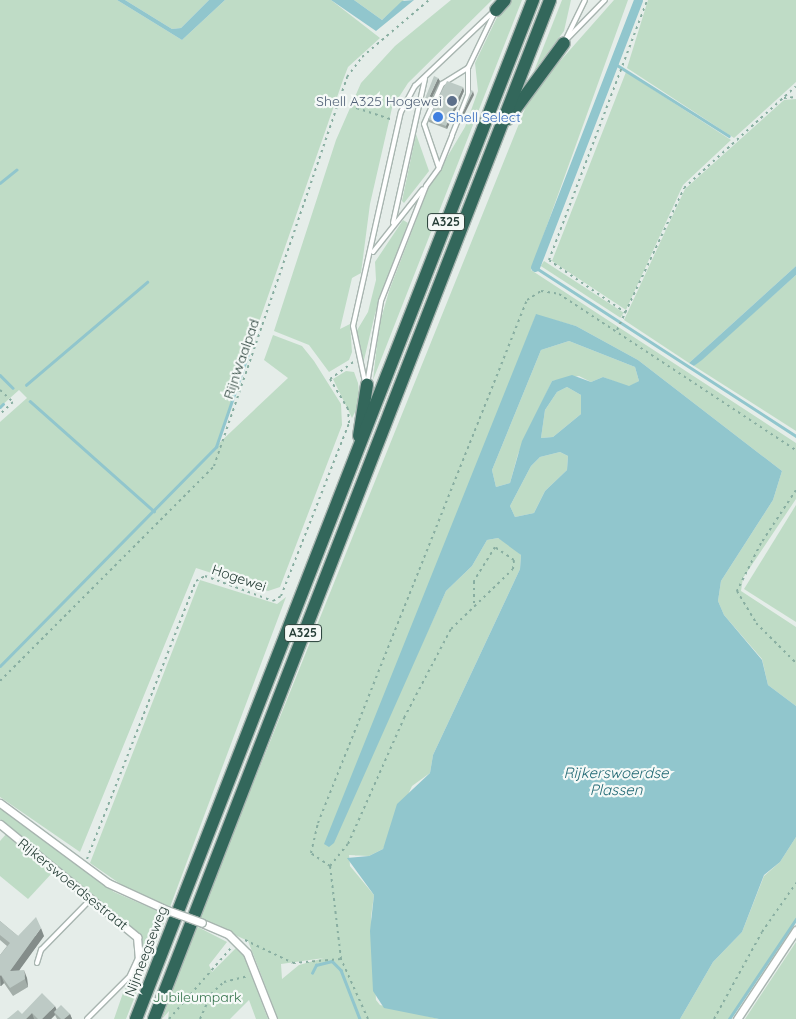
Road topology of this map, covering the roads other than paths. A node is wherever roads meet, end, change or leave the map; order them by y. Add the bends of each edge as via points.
1 (533, 0) edge
2 (550, 0) edge
3 (585, 0) edge
4 (605, 0) edge
5 (500, 5) edge
6 (564, 43) junction
7 (468, 68) junction
8 (426, 76) junction
9 (501, 126) junction
10 (439, 168) junction
11 (426, 186) junction
12 (393, 223) junction
13 (371, 254) junction
14 (367, 385) junction
15 (360, 444) junction
16 (0, 803) edge
17 (0, 824) edge
18 (91, 898) junction
19 (796, 930) edge
20 (37, 963) dead end
21 (133, 972) junction
22 (132, 988) dead end
23 (87, 1019) edge
24 (136, 1019) edge
25 (154, 1019) edge
26 (273, 1019) edge
27 (737, 1019) edge

1 - 15 highway, A325
2 - 9 highway, A325
3 - 6 lane
4 - 6 lane
5 - 7 lane
5 - 8 lane
6 - 9 highway
7 - 10 lane via 468,95
7 - 10 lane via 442,84 424,124
8 - 12 lane
8 - 13 lane via 407,100 398,121
9 - 25 highway, A325
10 - 11 lane
11 - 12 lane
11 - 14 lane via 382,301
12 - 13 lane
13 - 14 lane via 353,326 358,359
14 - 15 highway via 358,426
15 - 24 highway, Nijmeegseweg / A325
16 - 26 street, Rijkerswoerdsestraat, bridge via 84,866 138,899 202,923 236,941 257,973
17 - 18 street, Rijkerswoerdsestraat
18 - 20 lane via 41,950
18 - 21 street, Rijkerswoerdsestraat via 137,937
19 - 27 street
21 - 22 lane
21 - 23 lane

